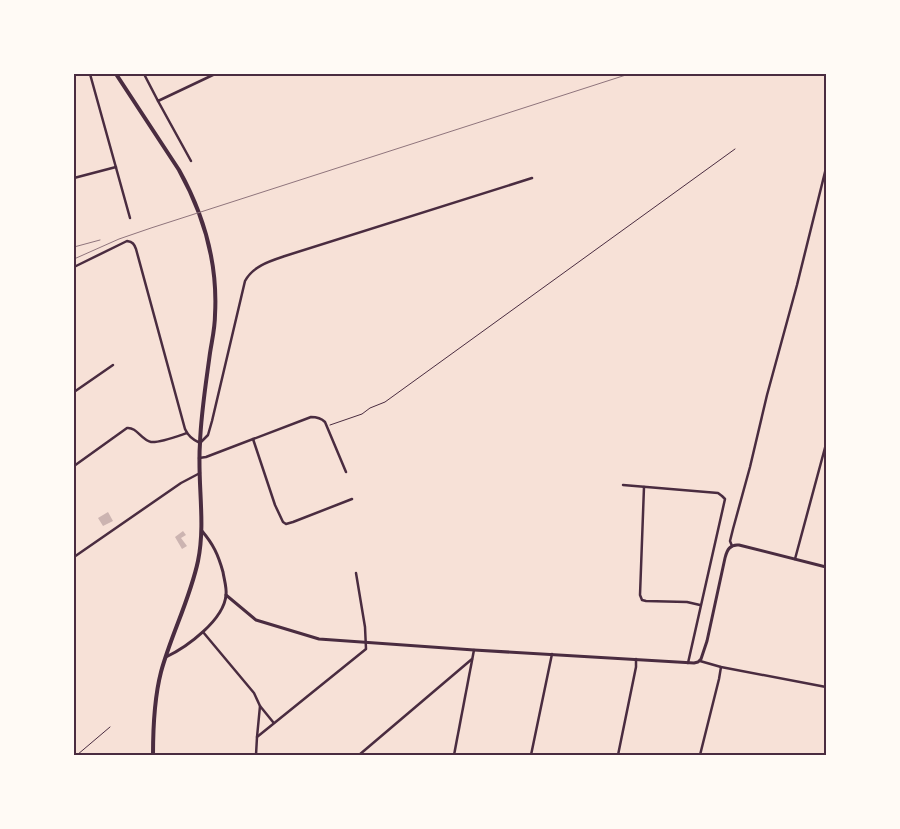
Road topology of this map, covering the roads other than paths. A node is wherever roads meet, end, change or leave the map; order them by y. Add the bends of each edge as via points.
1 (90, 74) edge
2 (116, 74) edge
3 (144, 74) edge
4 (215, 74) edge
5 (158, 101) junction
6 (191, 161) dead end
7 (116, 167) junction
8 (826, 168) edge
9 (74, 178) edge
10 (532, 178) dead end
11 (130, 218) dead end
12 (74, 267) edge
13 (112, 365) dead end
14 (74, 392) edge
15 (187, 433) junction
16 (253, 439) junction
17 (200, 443) junction
18 (826, 444) edge
19 (199, 458) junction
20 (74, 466) edge
21 (346, 472) dead end
22 (200, 473) junction
23 (623, 485) dead end
24 (644, 487) junction
25 (352, 499) dead end
26 (202, 531) junction
27 (732, 546) junction
28 (74, 557) edge
29 (795, 559) junction
30 (826, 567) edge
31 (356, 573) dead end
32 (226, 595) junction
33 (700, 605) junction
34 (203, 632) junction
35 (366, 643) junction
36 (474, 650) junction
37 (552, 654) junction
38 (166, 657) junction
39 (472, 659) junction
40 (636, 659) junction
41 (700, 661) junction
42 (688, 663) junction
43 (721, 667) junction
44 (826, 687) edge
45 (260, 706) junction
46 (274, 722) junction
47 (256, 737) junction
48 (153, 755) edge
49 (256, 755) edge
50 (358, 755) edge
51 (454, 755) edge
52 (531, 755) edge
53 (618, 755) edge
54 (700, 755) edge

1 - 7 street
2 - 17 main road via 188,186 212,255 215,318
3 - 5 street
4 - 5 street
5 - 6 street
7 - 9 street
7 - 11 street
8 - 27 street via 766,395 730,541
10 - 17 street via 285,256 254,270 245,281 212,421 208,434
12 - 15 street via 127,241 134,244
13 - 14 street
15 - 17 street
15 - 20 street via 152,442 130,427
16 - 19 street
16 - 21 street via 311,417 321,418
16 - 25 street via 282,522 293,522
17 - 19 main road
18 - 29 street
19 - 22 main road
22 - 26 main road
22 - 28 street
23 - 24 street
24 - 33 street via 642,600
24 - 33 street via 718,493 724,499
26 - 32 street via 219,559
26 - 38 main road via 196,568
27 - 29 street
27 - 41 street via 725,558
29 - 30 street
31 - 35 street
32 - 34 street via 222,607
32 - 35 street via 261,622 313,638
33 - 42 street
34 - 38 street
34 - 45 street via 254,693
35 - 36 street
35 - 46 street via 366,649
36 - 37 street
36 - 39 street
37 - 40 street
37 - 52 street
38 - 48 main road via 156,698
39 - 50 street
39 - 51 street
40 - 42 street
40 - 53 street
41 - 42 street
41 - 43 street
43 - 44 street
43 - 54 street
45 - 46 street
45 - 47 street
46 - 47 street
47 - 49 street

